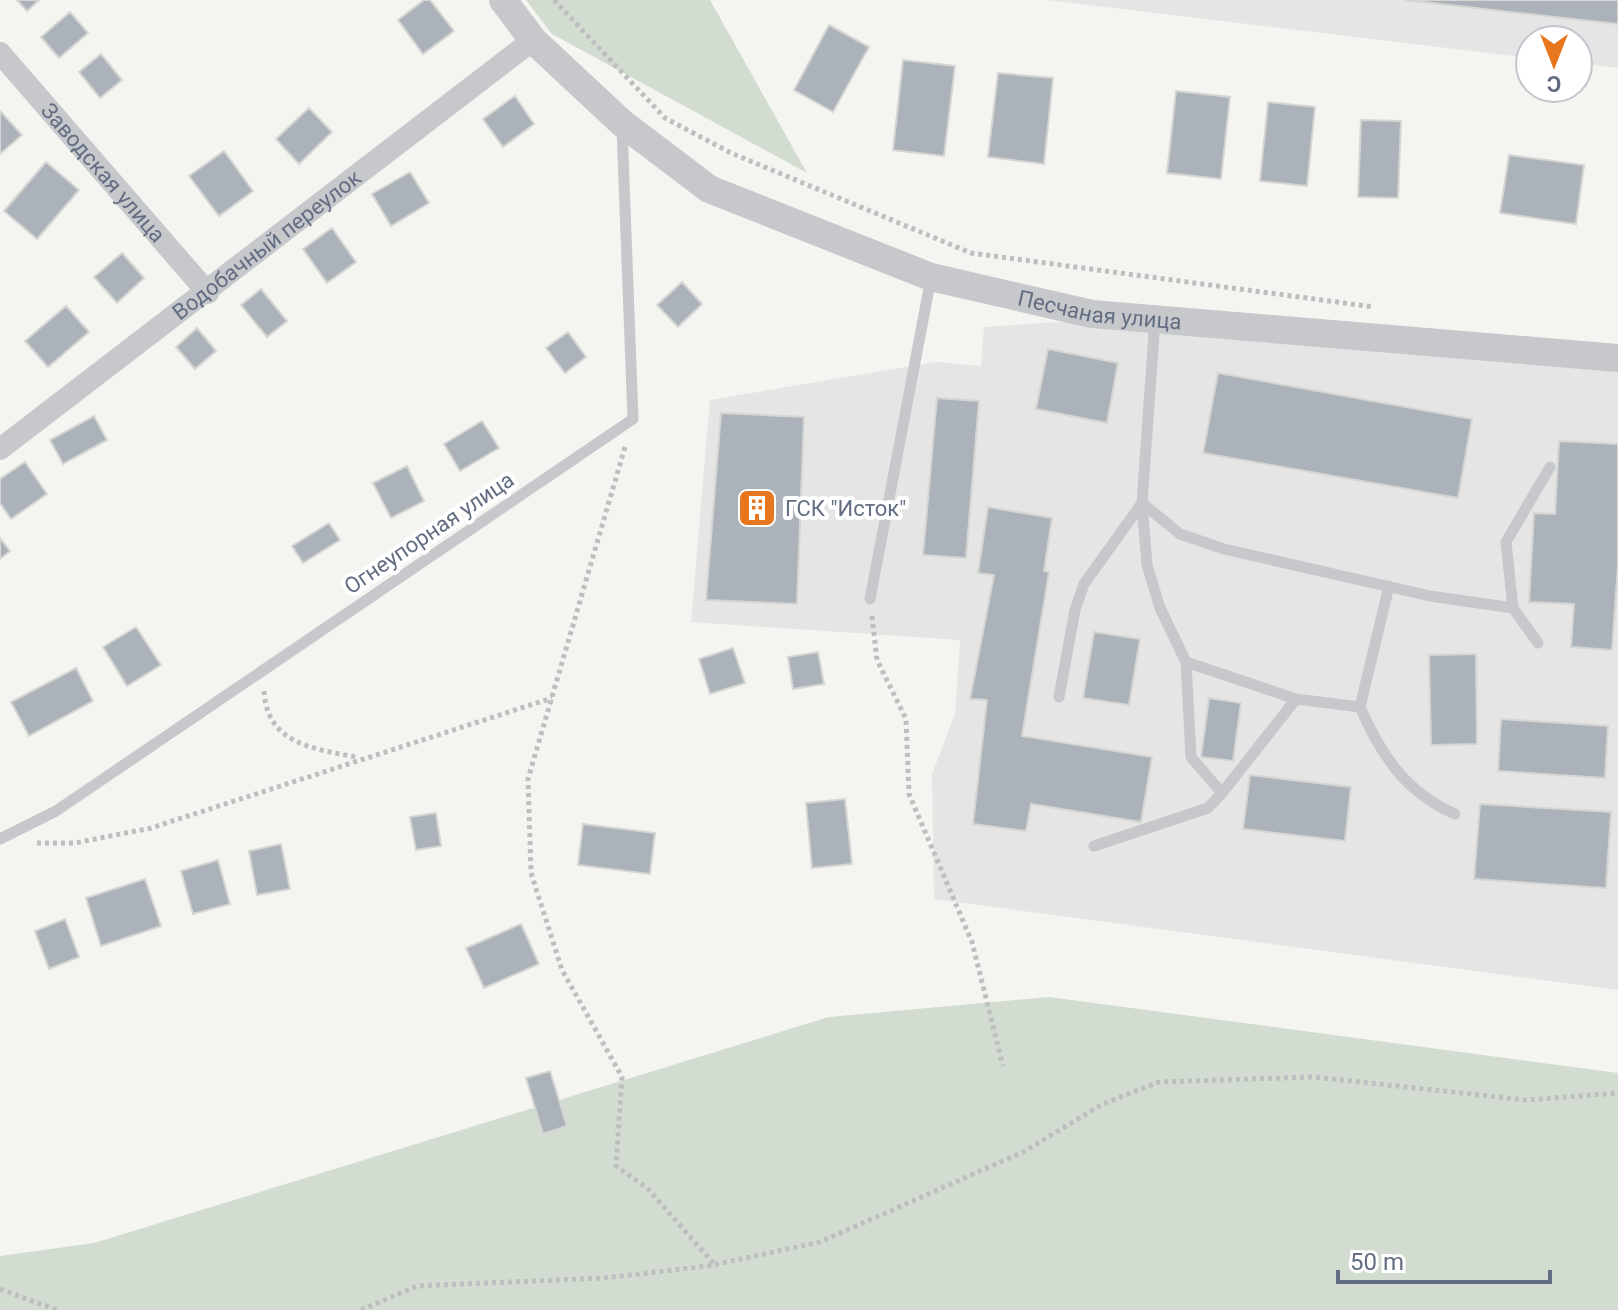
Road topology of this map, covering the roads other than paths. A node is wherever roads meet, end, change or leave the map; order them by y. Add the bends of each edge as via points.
1 (503, 0) edge
2 (533, 40) junction
3 (0, 53) edge
4 (622, 123) junction
5 (931, 277) junction
6 (208, 293) junction
7 (1155, 319) junction
8 (1618, 358) edge
9 (0, 449) edge
10 (1550, 467) dead end
11 (1142, 503) junction
12 (1389, 586) junction
13 (870, 599) road end
14 (1513, 608) junction
15 (1538, 643) dead end
16 (1186, 662) junction
17 (1059, 697) dead end
18 (1296, 699) junction
19 (1360, 707) junction
20 (1222, 793) junction
21 (1455, 814) dead end
22 (0, 839) edge
23 (1094, 846) dead end

1 - 2 street, Песчаная улица
2 - 4 street, Песчаная улица
2 - 6 street, Водобачный переулок
3 - 6 street, Заводская улица
4 - 5 street, Песчаная улица via 709,189
4 - 22 lane, Огнеупорная улица via 633,419 56,811
5 - 7 street, Песчаная улица via 1092,314
5 - 13 lane
6 - 9 street, Водобачный переулок
7 - 8 street, Песчаная улица
7 - 11 lane
10 - 14 lane via 1506,542
11 - 12 lane via 1180,534 1224,549
11 - 16 lane via 1147,565
11 - 17 lane via 1084,584
12 - 14 lane
12 - 19 lane
14 - 15 lane
16 - 18 lane
16 - 20 lane via 1191,757
18 - 19 lane
18 - 20 lane
19 - 21 lane via 1376,744 1400,776 1428,803
20 - 23 lane via 1208,808

